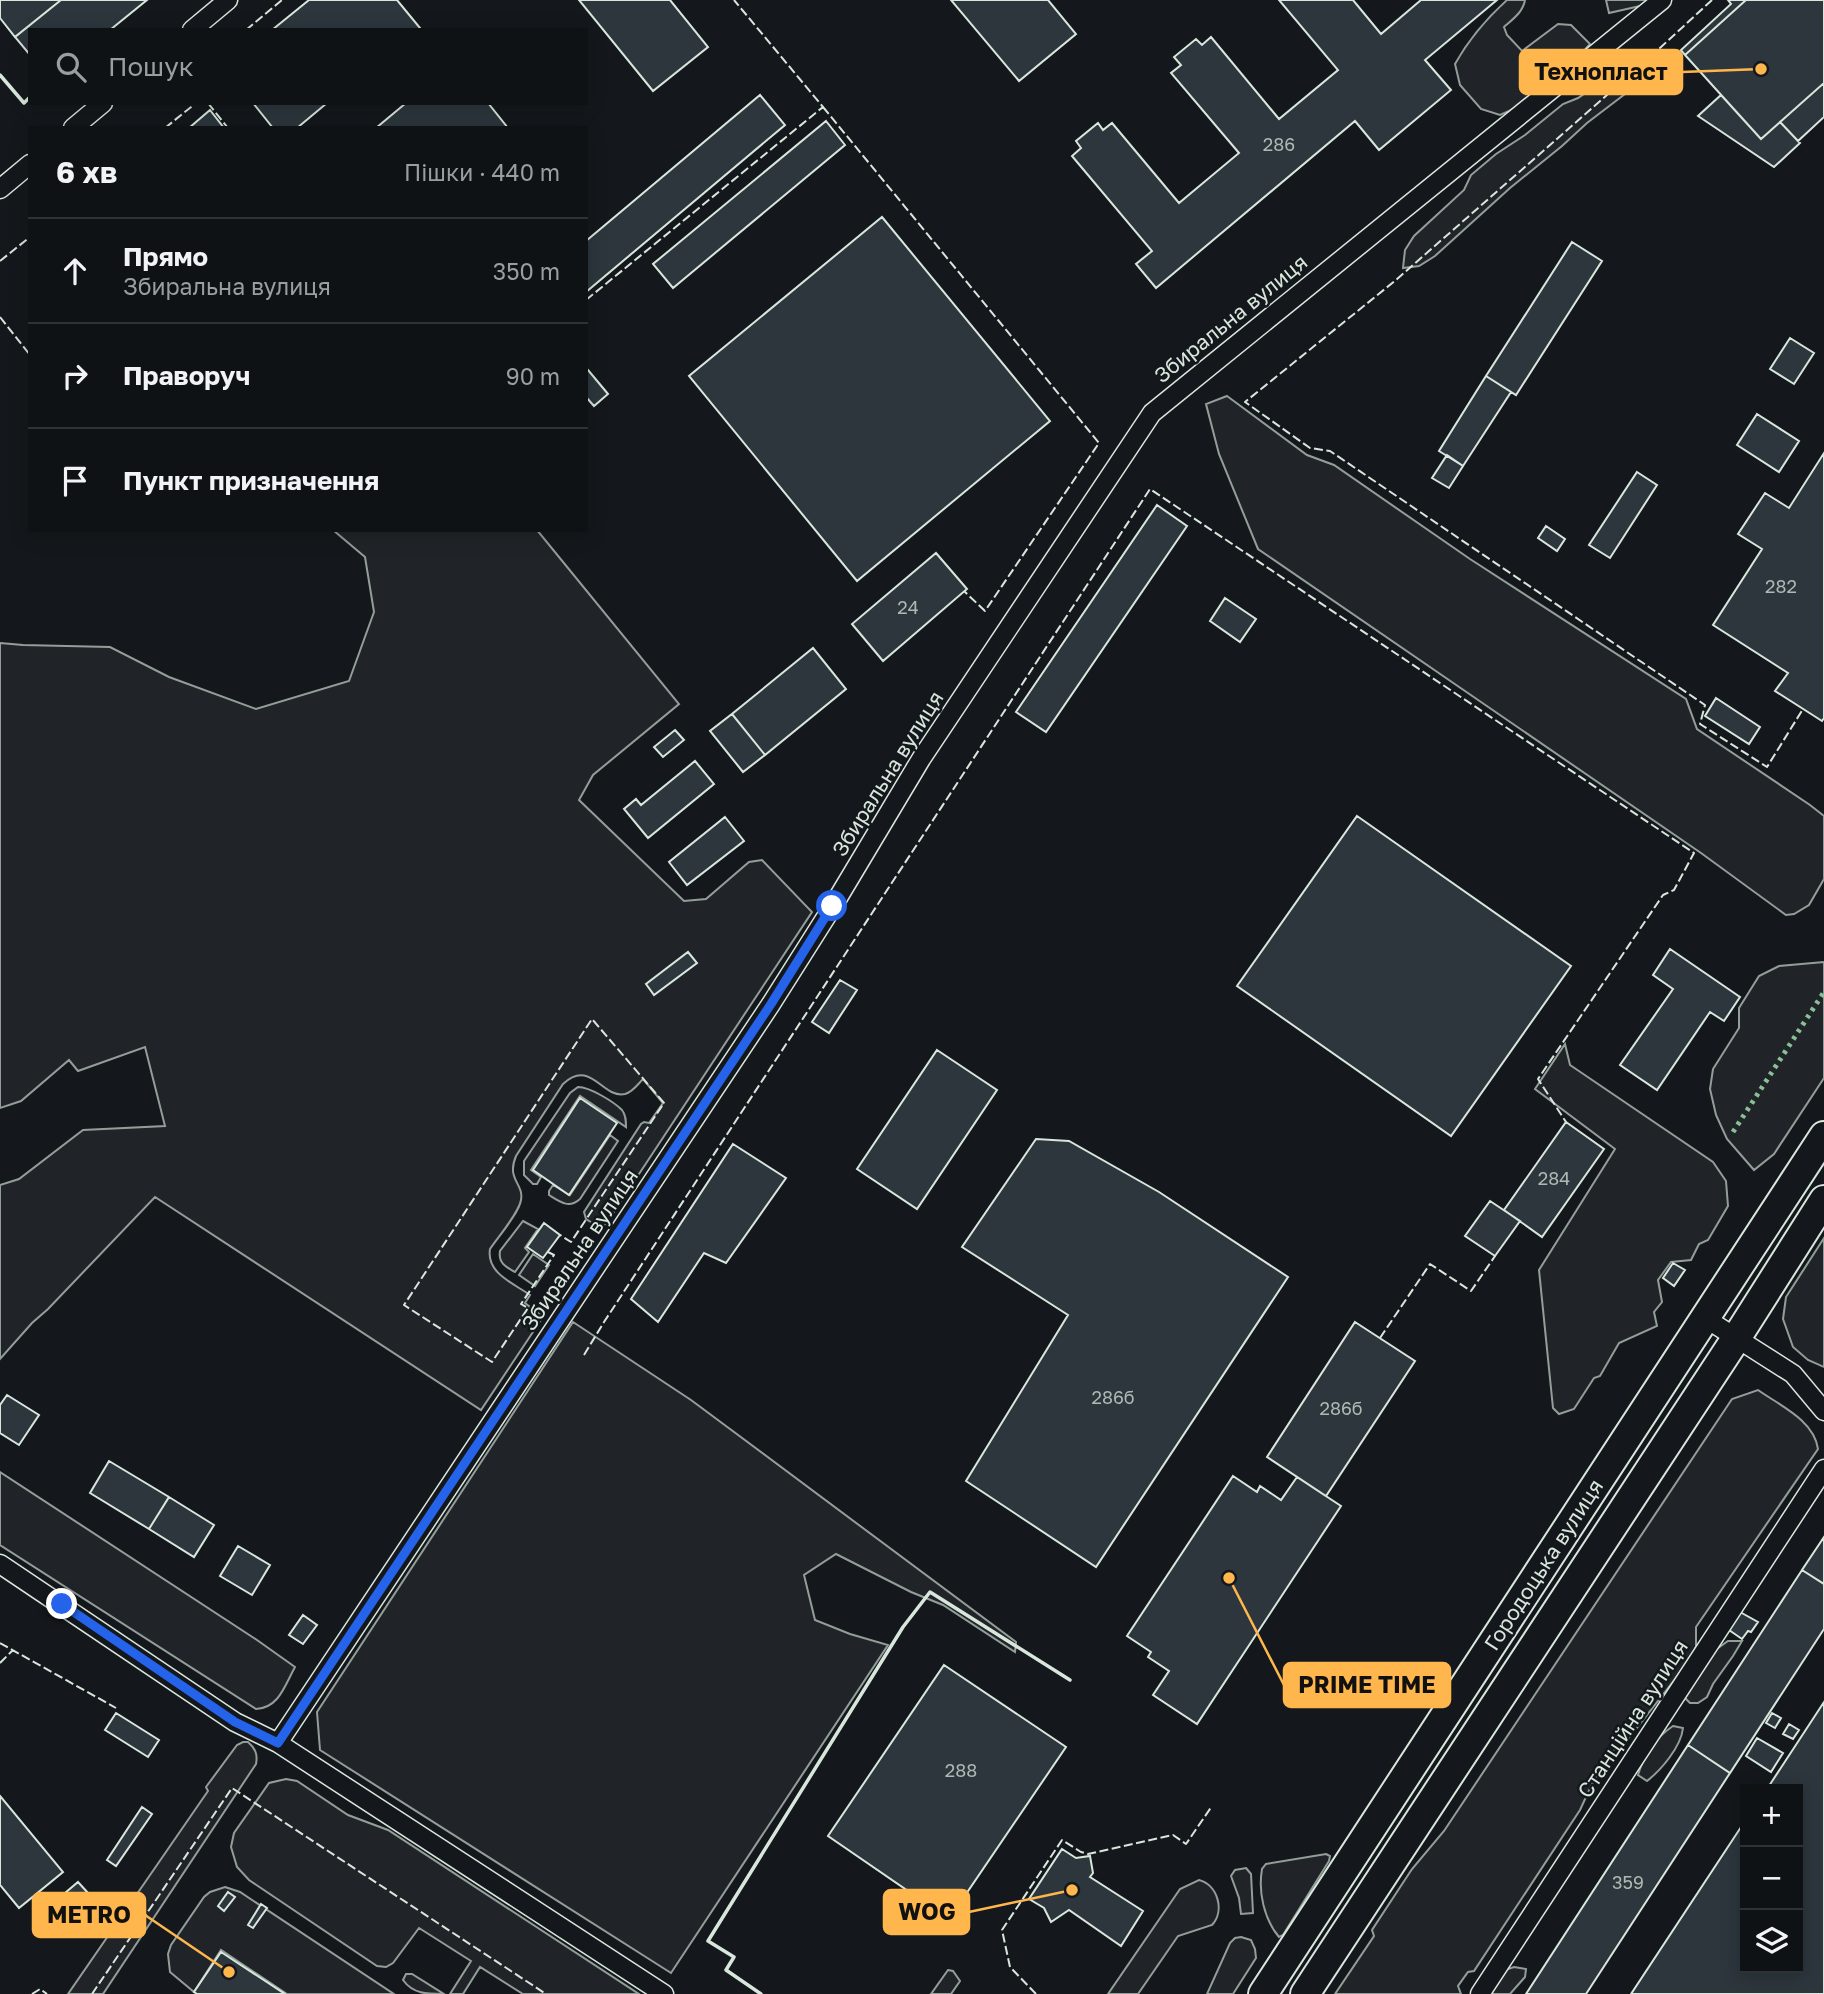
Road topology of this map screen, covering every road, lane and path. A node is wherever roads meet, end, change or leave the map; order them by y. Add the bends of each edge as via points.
1 (228, 0) edge
2 (1662, 0) edge
3 (194, 28) edge
4 (101, 105) edge
5 (76, 126) edge
6 (28, 166) edge
7 (0, 188) edge
8 (1824, 1136) edge
9 (1824, 1200) edge
10 (1705, 1318) junction
11 (1737, 1337) junction
12 (1824, 1411) edge
13 (1824, 1469) edge
14 (0, 1564) edge
15 (278, 1743) junction
16 (663, 1994) edge
17 (1263, 1994) edge
18 (1305, 1994) edge
19 (1480, 1994) edge

1 - 3 street
2 - 15 street, Збиральна вулиця via 1152,413 921,759 771,1004
4 - 5 street
6 - 7 street
8 - 10 main road, Городоцька вулиця
9 - 11 main road, Городоцька вулиця
10 - 11 street
10 - 17 main road, Городоцька вулиця
11 - 12 street via 1793,1374
11 - 18 main road, Городоцька вулиця
13 - 19 street, Станційна вулиця
14 - 15 street via 235,1722
15 - 16 street

